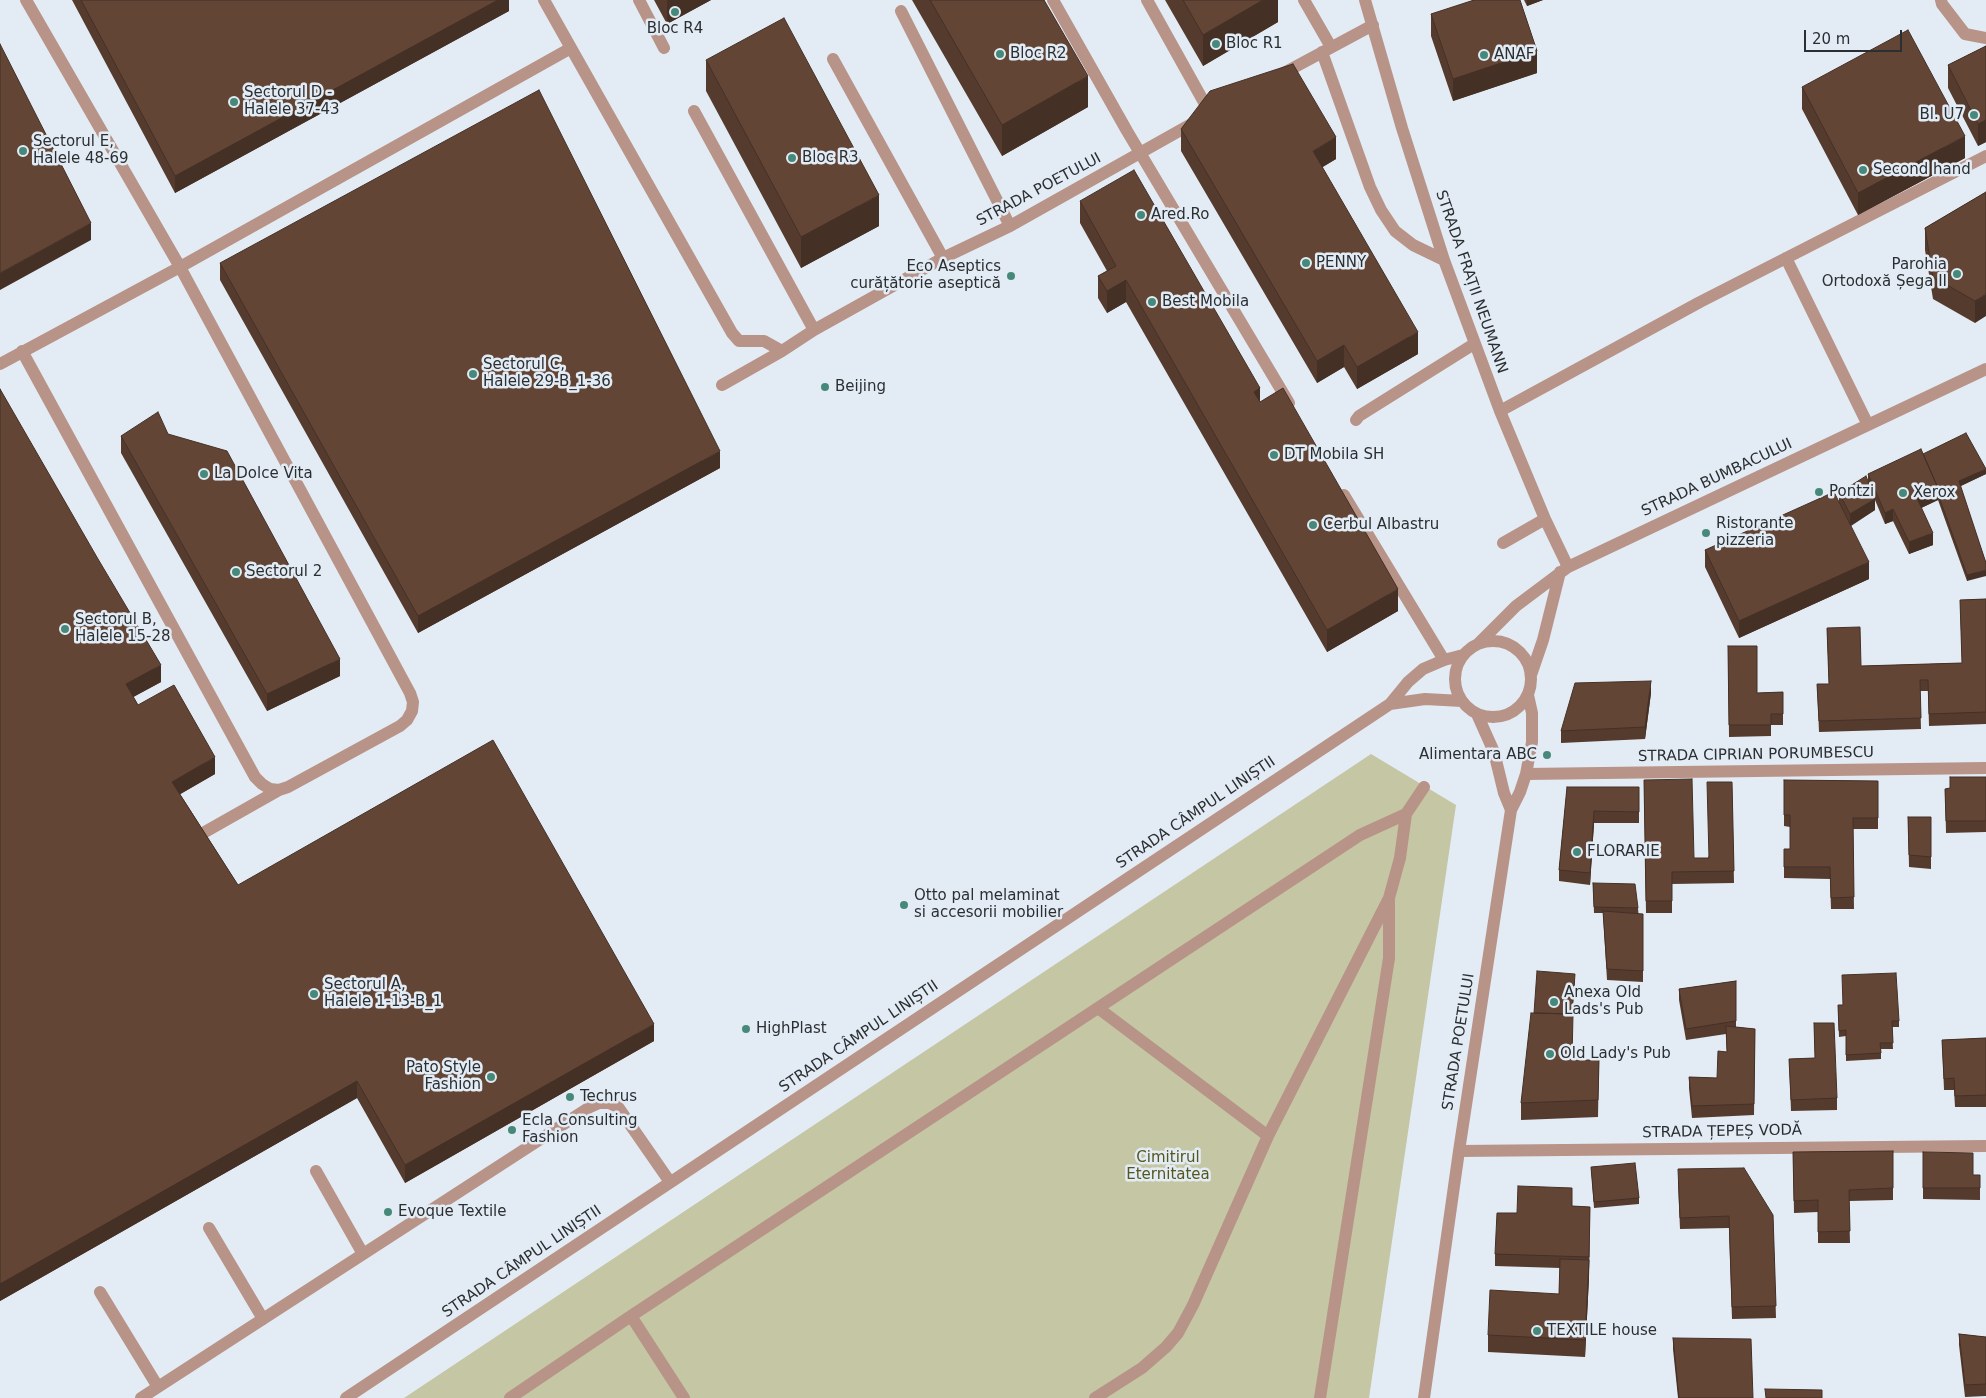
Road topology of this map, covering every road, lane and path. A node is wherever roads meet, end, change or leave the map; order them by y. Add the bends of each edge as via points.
1 (26, 0) edge
2 (544, 0) edge
3 (639, 0) edge
4 (1053, 0) edge
5 (1147, 0) edge
6 (1304, 0) edge
7 (1365, 0) edge
8 (1941, 0) edge
9 (901, 11) dead end
10 (1373, 25) junction
11 (1986, 38) edge
12 (571, 48) junction
13 (664, 48) dead end
14 (1327, 49) junction
15 (833, 59) dead end
16 (1270, 80) edge
17 (694, 111) dead end
18 (1140, 153) junction
19 (1986, 156) edge
20 (1010, 226) junction
21 (943, 258) junction
22 (1786, 258) junction
23 (1444, 260) junction
24 (180, 267) junction
25 (814, 330) junction
26 (1474, 344) junction
27 (22, 351) junction
28 (782, 351) junction
29 (0, 364) edge
30 (1986, 369) edge
31 (722, 385) dead end
32 (1500, 411) junction
33 (1297, 416) edge
34 (1356, 420) dead end
35 (1868, 425) junction
36 (1338, 484) edge
37 (1544, 519) junction
38 (1503, 543) dead end
39 (1564, 569) junction
40 (1480, 643) junction
41 (1463, 655) junction
42 (1444, 660) junction
43 (1531, 676) junction
44 (1528, 695) junction
45 (1462, 701) junction
46 (1390, 704) junction
47 (1477, 714) junction
48 (1986, 768) edge
49 (1526, 774) junction
50 (1424, 787) dead end
51 (279, 790) junction
52 (1511, 810) junction
53 (1406, 814) junction
54 (196, 837) edge
55 (1389, 898) junction
56 (1098, 1008) junction
57 (1268, 1136) junction
58 (1986, 1146) edge
59 (1459, 1151) junction
60 (316, 1171) dead end
61 (670, 1182) junction
62 (209, 1228) dead end
63 (363, 1254) junction
64 (100, 1292) dead end
65 (631, 1316) junction
66 (263, 1319) junction
67 (158, 1387) junction
68 (142, 1398) edge
69 (346, 1398) edge
70 (510, 1398) edge
71 (684, 1398) edge
72 (1095, 1398) edge
73 (1320, 1398) edge
74 (1424, 1398) edge

1 - 24 street
2 - 12 street
3 - 13 street
4 - 18 street
5 - 18 street, STRADA POETULUI via 1214,111
6 - 14 street
7 - 10 street, STRADA FRAȚII NEUMANN
8 - 11 street via 1964,34
9 - 20 street
10 - 14 street
10 - 23 street, STRADA FRAȚII NEUMANN
12 - 24 street
12 - 28 street via 732,333 739,341 764,340
14 - 16 street
14 - 23 street via 1370,187 1381,210 1395,231 1413,245
15 - 21 street
17 - 25 street
18 - 20 street, STRADA POETULUI
18 - 33 street
19 - 22 street
20 - 21 street, STRADA POETULUI
21 - 25 street, STRADA POETULUI
22 - 32 street
22 - 35 street
23 - 26 street, STRADA FRAȚII NEUMANN
24 - 27 street
24 - 51 street via 413,702 412,711 400,726
25 - 28 street, STRADA POETULUI
26 - 32 street, STRADA FRAȚII NEUMANN
26 - 34 street
27 - 29 street
27 - 51 street via 255,777 270,789
28 - 31 street, STRADA POETULUI
30 - 35 street, STRADA BUMBACULUI
32 - 37 street, STRADA FRAȚII NEUMANN
35 - 39 street, STRADA BUMBACULUI
36 - 42 street
37 - 38 street
37 - 39 street, STRADA FRAȚII NEUMANN
39 - 40 street, STRADA BUMBACULUI via 1516,606
39 - 43 street
40 - 41 street
40 - 43 street via 1499,641 1518,649
41 - 42 street, STRADA CÂMPUL LINIȘTII
41 - 45 street via 1455,673
42 - 46 street, STRADA CÂMPUL LINIȘTII via 1416,674
43 - 44 street
44 - 47 street via 1523,704 1506,715 1487,717
44 - 49 street, STRADA POETULUI via 1533,730
45 - 46 street, STRADA CÂMPUL LINIȘTII via 1424,699
45 - 47 street
46 - 61 street, STRADA CÂMPUL LINIȘTII
47 - 52 street via 1494,752
48 - 49 street, STRADA CIPRIAN PORUMBESCU
49 - 52 street, STRADA POETULUI
50 - 53 street
51 - 54 street
52 - 59 street, STRADA POETULUI
53 - 55 street via 1400,858
53 - 56 street via 1360,835
55 - 57 street
55 - 73 street via 1389,958
56 - 57 street
56 - 65 street
57 - 72 street via 1178,1333 1142,1368
58 - 59 street, STRADA ȚEPEȘ VODĂ
59 - 74 street, STRADA POETULUI
60 - 63 street
61 - 63 street via 618,1107 599,1103
61 - 69 street, STRADA CÂMPUL LINIȘTII
62 - 66 street
63 - 66 street
64 - 67 street
65 - 70 street
65 - 71 street
66 - 67 street
67 - 68 street

